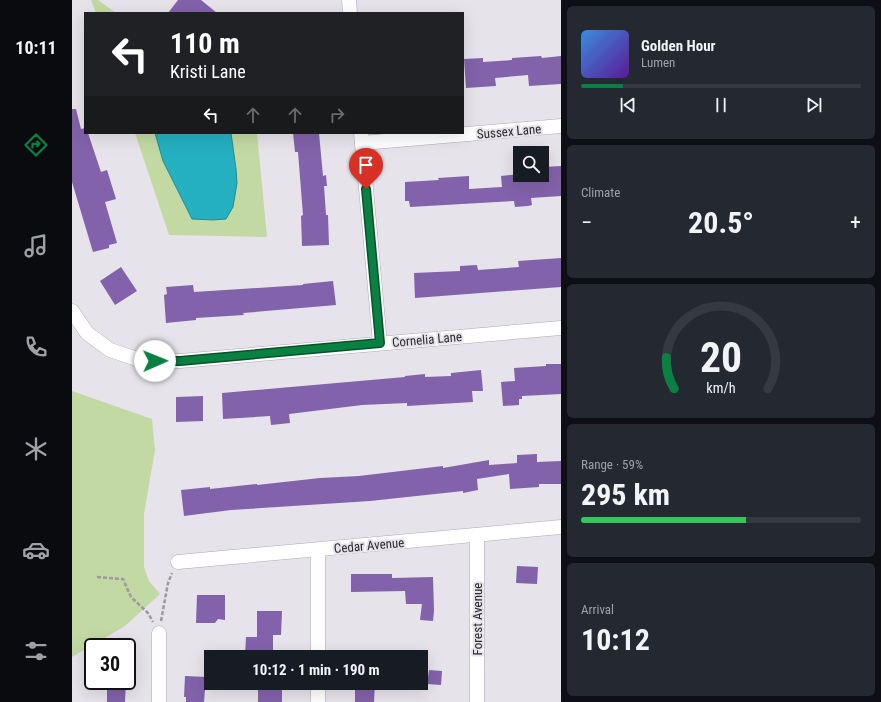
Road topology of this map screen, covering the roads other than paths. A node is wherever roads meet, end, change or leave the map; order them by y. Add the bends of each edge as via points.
1 (349, 0) edge
2 (350, 12) edge
3 (561, 126) edge
4 (464, 132) edge
5 (428, 134) edge
6 (362, 138) edge
7 (72, 311) edge
8 (561, 328) edge
9 (380, 343) junction
10 (561, 527) edge
11 (477, 536) junction
12 (318, 550) junction
13 (178, 562) road end
14 (159, 633) road end
15 (318, 650) edge
16 (318, 690) edge
17 (159, 702) edge
18 (318, 702) edge
19 (477, 702) edge

1 - 2 street
3 - 4 street, Sussex Lane
5 - 6 street, Sussex Lane
6 - 9 street
7 - 9 street, Cornelia Lane via 87,333 110,350 143,361 180,361
8 - 9 street, Cornelia Lane
10 - 11 street, Cedar Avenue
11 - 12 street, Cedar Avenue
11 - 19 street, Forest Avenue
12 - 13 street, Cedar Avenue
12 - 15 street
14 - 17 street
16 - 18 street

